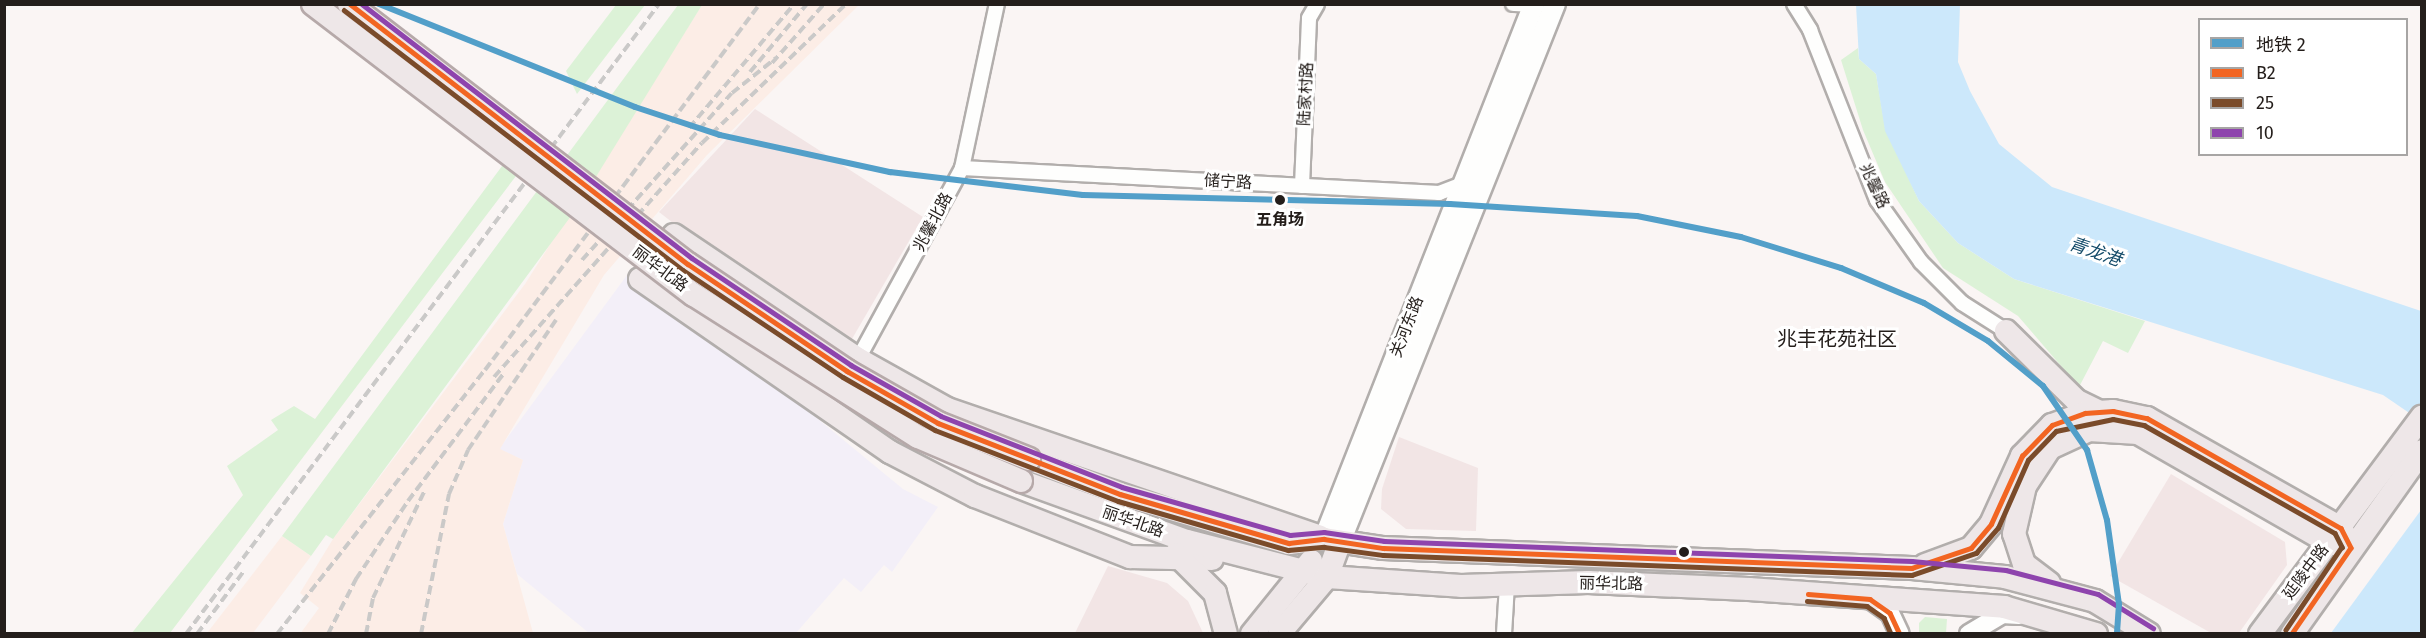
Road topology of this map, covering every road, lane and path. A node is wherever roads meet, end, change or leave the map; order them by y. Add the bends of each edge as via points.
1 (313, 4) edge
2 (349, 4) edge
3 (997, 4) edge
4 (1317, 4) edge
5 (1513, 4) edge
6 (1555, 4) edge
7 (1794, 4) edge
8 (1534, 5) edge
9 (962, 168) junction
10 (1489, 169) junction
11 (1302, 186) junction
12 (1461, 186) junction
13 (674, 235) dead end
14 (640, 279) dead end
15 (2006, 331) joint
16 (858, 359) junction
17 (2100, 412) junction
18 (2419, 421) edge
19 (2421, 451) edge
20 (1114, 515) junction
21 (2335, 535) junction
22 (1332, 540) junction
23 (2351, 548) junction
24 (1177, 555) junction
25 (1912, 568) junction
26 (1305, 570) junction
27 (1328, 577) junction
28 (1507, 585) junction
29 (2055, 587) junction
30 (1870, 599) junction
31 (2041, 616) junction
32 (2142, 628) edge
33 (1226, 633) edge
34 (1252, 633) edge
35 (1279, 633) edge
36 (1504, 633) edge
37 (1900, 633) edge
38 (1969, 633) edge
39 (2096, 633) edge
40 (2260, 633) edge
41 (2292, 633) edge

1 - 20 main road, 丽华北路, bridge via 694,295 909,431 1021,481
2 - 22 main road, 丽华北路, bridge via 688,264 847,371 938,423 1120,494 1289,543
3 - 9 street, 兆馨北路
4 - 11 street, 陆家村路 via 1309,18
5 - 8 street
6 - 10 main road, 关河东路
7 - 15 street, 兆馨路 via 1810,30 1877,200 1921,262 1962,303
8 - 12 main road, 关河东路
9 - 11 street, 储宁路
9 - 16 street, 兆馨北路
10 - 12 street, 储宁路
10 - 22 main road, 关河东路
11 - 12 street, 储宁路 via 1439,193
12 - 22 main road, 关河东路
13 - 16 main road
14 - 24 main road via 890,452 975,496 1130,557
15 - 17 main road via 2077,401
16 - 22 main road via 947,409
17 - 21 main road via 2147,418
17 - 25 main road via 2052,425 2022,456 1991,524 1971,548
18 - 21 main road, 延陵中路
19 - 23 main road, 延陵中路
20 - 24 main road
20 - 26 main road, 丽华北路
21 - 23 main road
21 - 29 main road via 2138,433 2089,430 2050,448 2025,486 2014,534 2024,564
21 - 40 main road, 延陵中路
22 - 25 main road, 丽华北路
22 - 26 main road, 关河东路
22 - 27 main road, 关河东路
23 - 41 main road, 延陵中路
24 - 26 main road
24 - 33 main road via 1215,593
25 - 29 main road, 丽华北路
26 - 27 main road, 丽华北路
26 - 34 main road, 关河东路
27 - 28 main road, 丽华北路
27 - 35 main road, 关河东路
28 - 30 main road, 丽华北路 via 1588,582
28 - 36 street
29 - 32 main road, 丽华北路
30 - 31 main road, 丽华北路 via 2004,608
30 - 37 street via 1890,613
31 - 38 street via 2002,614
31 - 39 main road, 丽华北路

